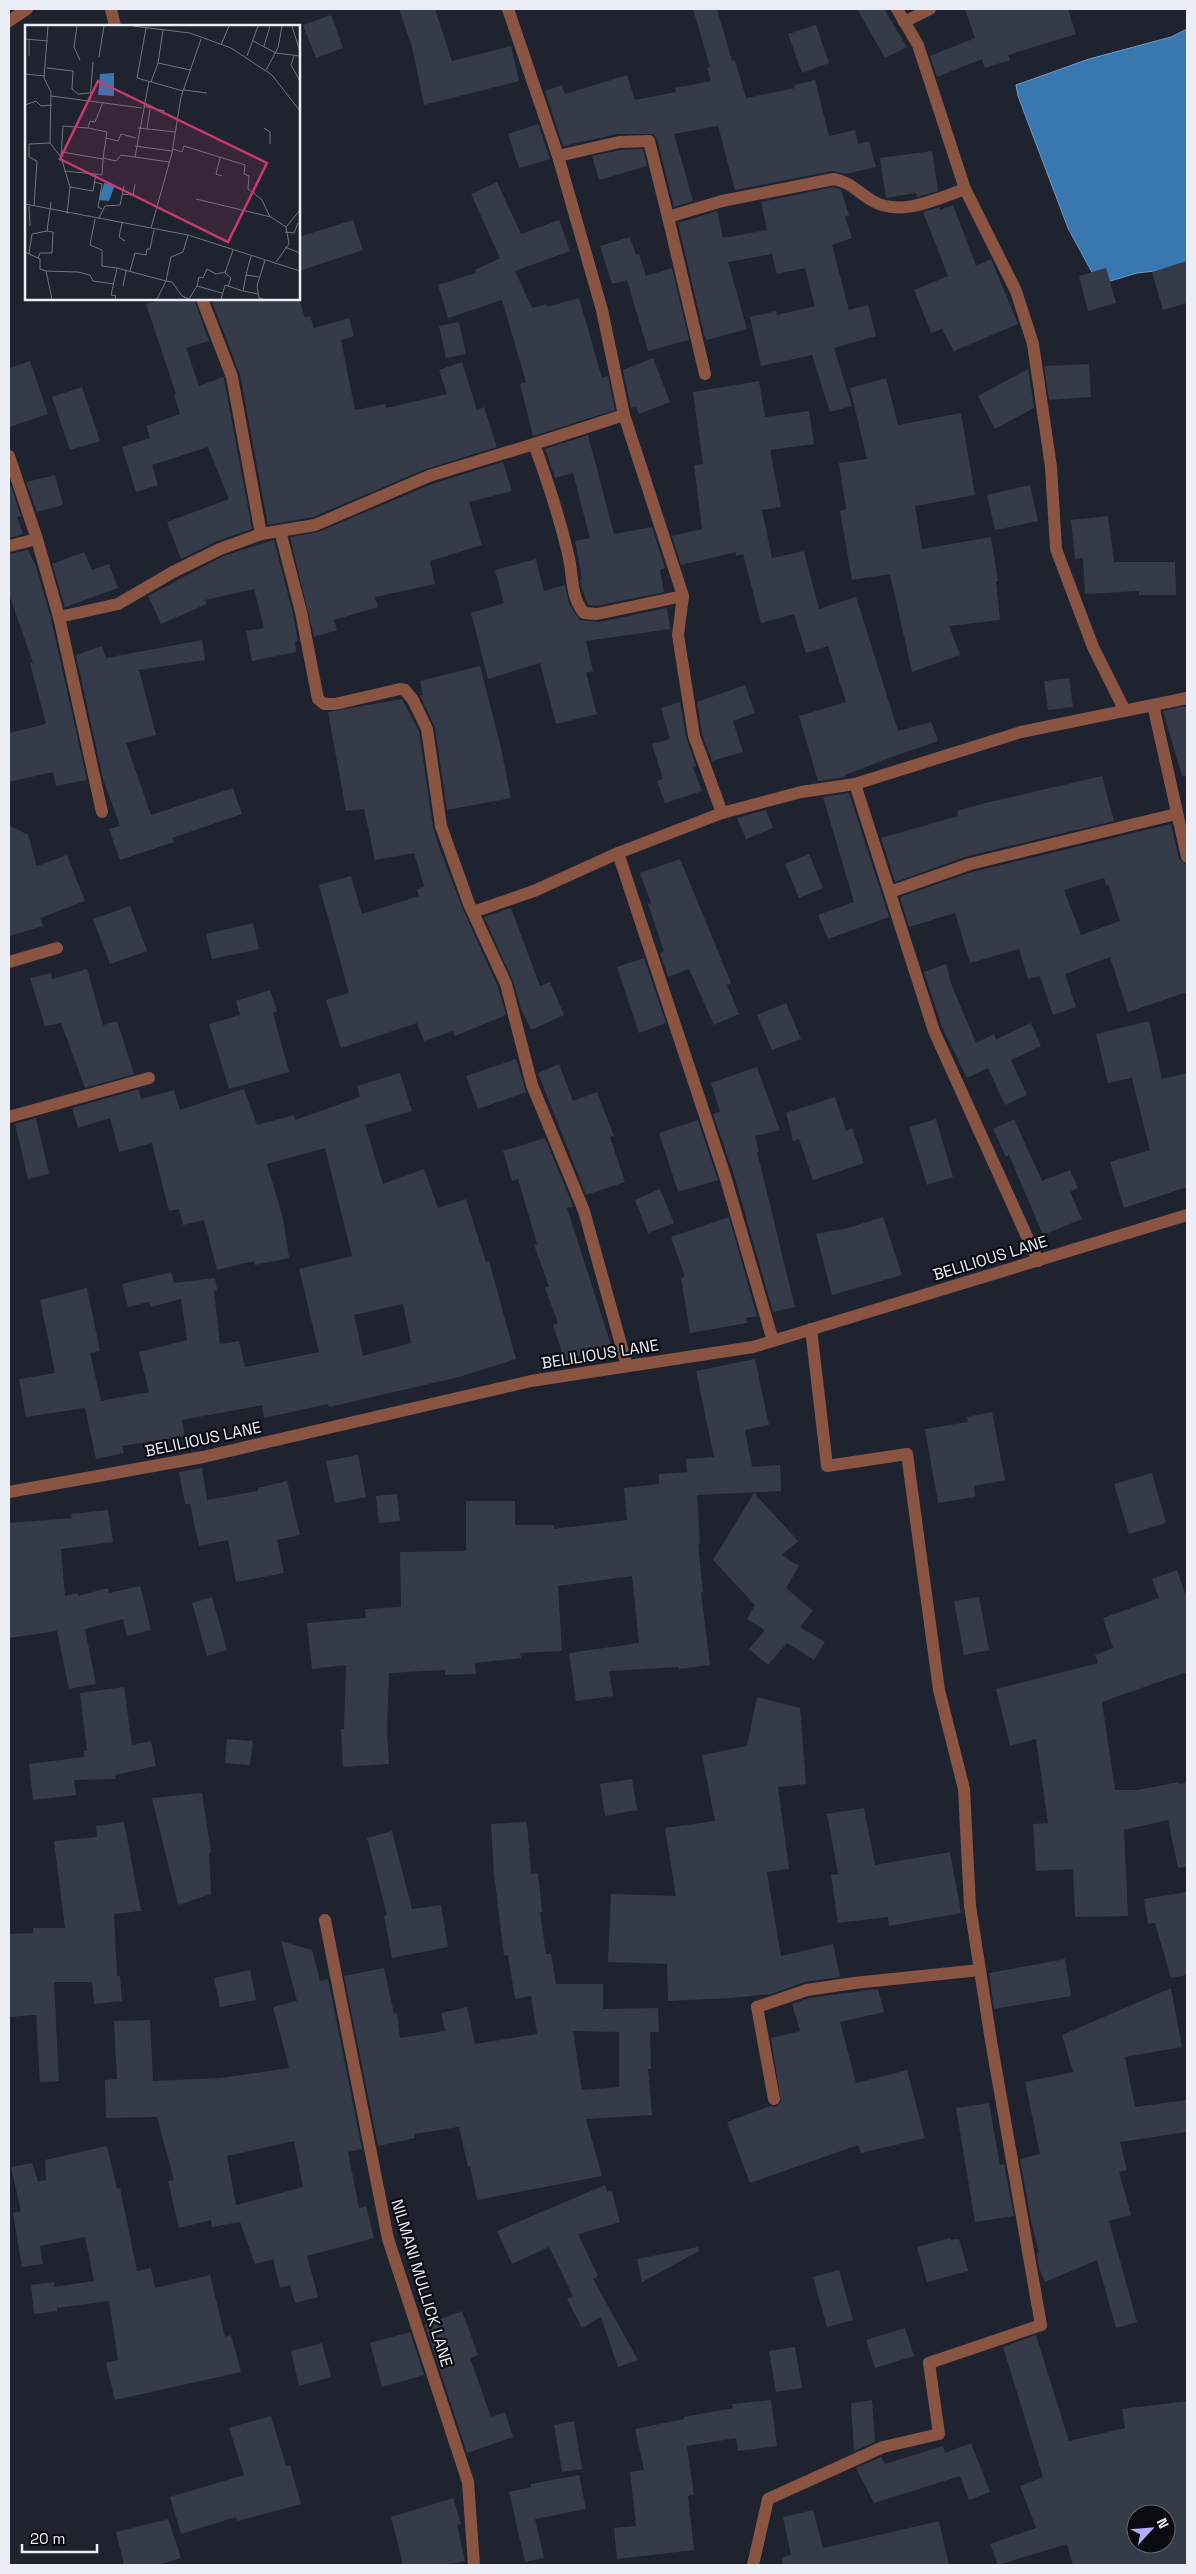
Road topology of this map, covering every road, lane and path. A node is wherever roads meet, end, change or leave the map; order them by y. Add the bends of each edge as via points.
1 (27, 9) edge
2 (110, 9) edge
3 (508, 9) edge
4 (897, 9) edge
5 (930, 9) edge
6 (9, 21) edge
7 (904, 22) junction
8 (115, 25) edge
9 (558, 156) junction
10 (965, 189) junction
11 (668, 218) junction
12 (202, 300) edge
13 (705, 374) dead end
14 (624, 415) junction
15 (534, 444) junction
16 (9, 456) edge
17 (280, 530) junction
18 (261, 534) junction
19 (38, 539) junction
20 (9, 546) edge
21 (683, 596) junction
22 (59, 617) junction
23 (1187, 698) edge
24 (1153, 705) junction
25 (1125, 711) junction
26 (855, 784) junction
27 (102, 812) dead end
28 (722, 813) junction
29 (1176, 814) junction
30 (618, 853) junction
31 (1187, 857) edge
32 (890, 892) junction
33 (472, 912) junction
34 (57, 948) dead end
35 (9, 962) edge
36 (149, 1078) dead end
37 (9, 1117) edge
38 (1187, 1215) edge
39 (1038, 1261) junction
40 (811, 1329) junction
41 (773, 1341) junction
42 (627, 1366) junction
43 (9, 1492) edge
44 (325, 1920) dead end
45 (980, 1970) junction
46 (774, 2099) dead end
47 (474, 2565) edge
48 (753, 2565) edge

1 - 6 street
2 - 8 street
3 - 9 street
4 - 7 street
5 - 7 street
7 - 10 street via 918,45
9 - 11 street via 619,142 649,141
9 - 14 street via 602,310
10 - 11 street via 914,206 886,207 872,201 846,181 834,179 722,201
10 - 25 street via 1016,291 1033,344 1051,468 1056,549 1093,647
11 - 13 street
12 - 18 street via 232,377
14 - 15 street
14 - 21 street
15 - 17 street via 429,476 315,525
15 - 21 street via 557,511 576,602 584,613 597,614
16 - 19 street
17 - 18 street
17 - 33 street via 318,699 324,704 335,704 400,689 413,700 427,729 441,826
18 - 22 street via 181,569 118,604
19 - 20 street
19 - 22 street
21 - 28 street via 678,635 694,736
22 - 27 street
23 - 24 street
24 - 25 street
24 - 29 street
25 - 26 street via 1022,732
26 - 28 street via 801,792
26 - 32 street
28 - 30 street
29 - 31 street
29 - 32 street via 970,864
30 - 33 street via 534,891
30 - 41 street via 724,1176
32 - 39 street via 934,1031
33 - 42 street via 506,984 532,1085 584,1211
34 - 35 street
36 - 37 street
38 - 39 street, BELILIOUS LANE
39 - 40 street, BELILIOUS LANE
40 - 41 street, BELILIOUS LANE
40 - 45 street via 827,1466 907,1454 939,1690 964,1789 970,1906
41 - 42 street, BELILIOUS LANE via 753,1347
42 - 43 street, BELILIOUS LANE via 530,1381 203,1457
44 - 47 street, NILMANI MULLICK LANE via 388,2239 468,2482
45 - 46 street via 854,1982 807,1990 757,2007
45 - 48 street via 1042,2325 930,2364 939,2434 883,2447 768,2499

